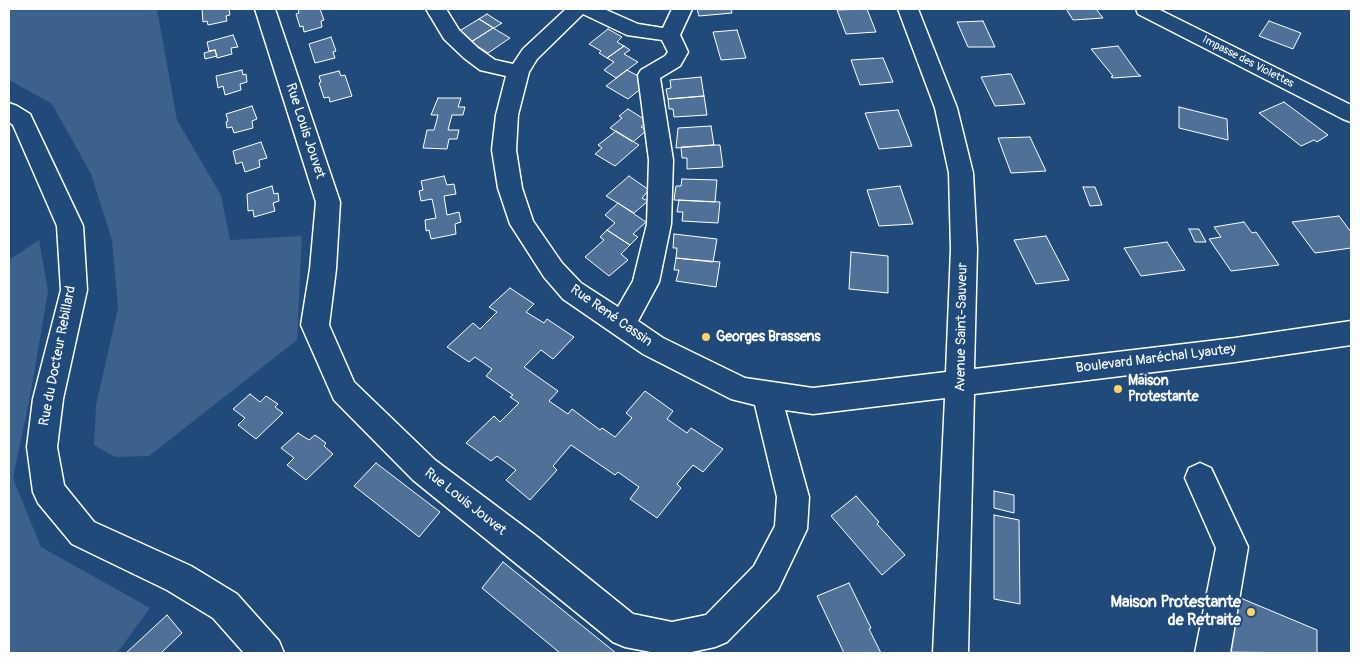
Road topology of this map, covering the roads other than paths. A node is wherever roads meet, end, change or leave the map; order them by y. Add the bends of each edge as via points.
1 (265, 9) edge
2 (436, 9) edge
3 (577, 9) edge
4 (588, 9) edge
5 (682, 9) edge
6 (908, 9) edge
7 (1146, 10) edge
8 (670, 35) junction
9 (518, 72) junction
10 (9, 111) edge
11 (1351, 114) edge
12 (622, 325) junction
13 (1347, 341) edge
14 (961, 383) junction
15 (768, 394) junction
16 (1200, 478) dead end
17 (267, 653) edge
18 (951, 653) edge
19 (1214, 653) edge

1 - 15 street, Rue Louis Jouvet via 328,202 315,325 344,391 424,470 625,630 672,640 715,630 766,578 791,529 794,497
2 - 9 street via 451,34 471,53 488,65
3 - 9 street, Rue René Cassin via 530,54
4 - 8 street via 634,30
5 - 8 street
6 - 14 street, Avenue Saint-Sauveur via 946,108 961,173 964,249
7 - 11 street, Impasse des Violettes
8 - 12 street via 678,52 672,61 649,76 661,160 658,224 646,282
9 - 12 street, Rue René Cassin via 507,115 504,150 510,188 522,224 553,270 572,291
10 - 17 street, Rue du Docteur Rebillard via 22,120 70,226 74,290 48,399 42,447 50,492 83,533 179,578 225,606
12 - 15 street, Rue René Cassin via 653,346 741,390
13 - 14 street, Boulevard Maréchal Lyautey
14 - 15 street, Rue René Cassin via 813,401
14 - 18 street, Avenue Saint-Sauveur
16 - 19 street via 1232,547

